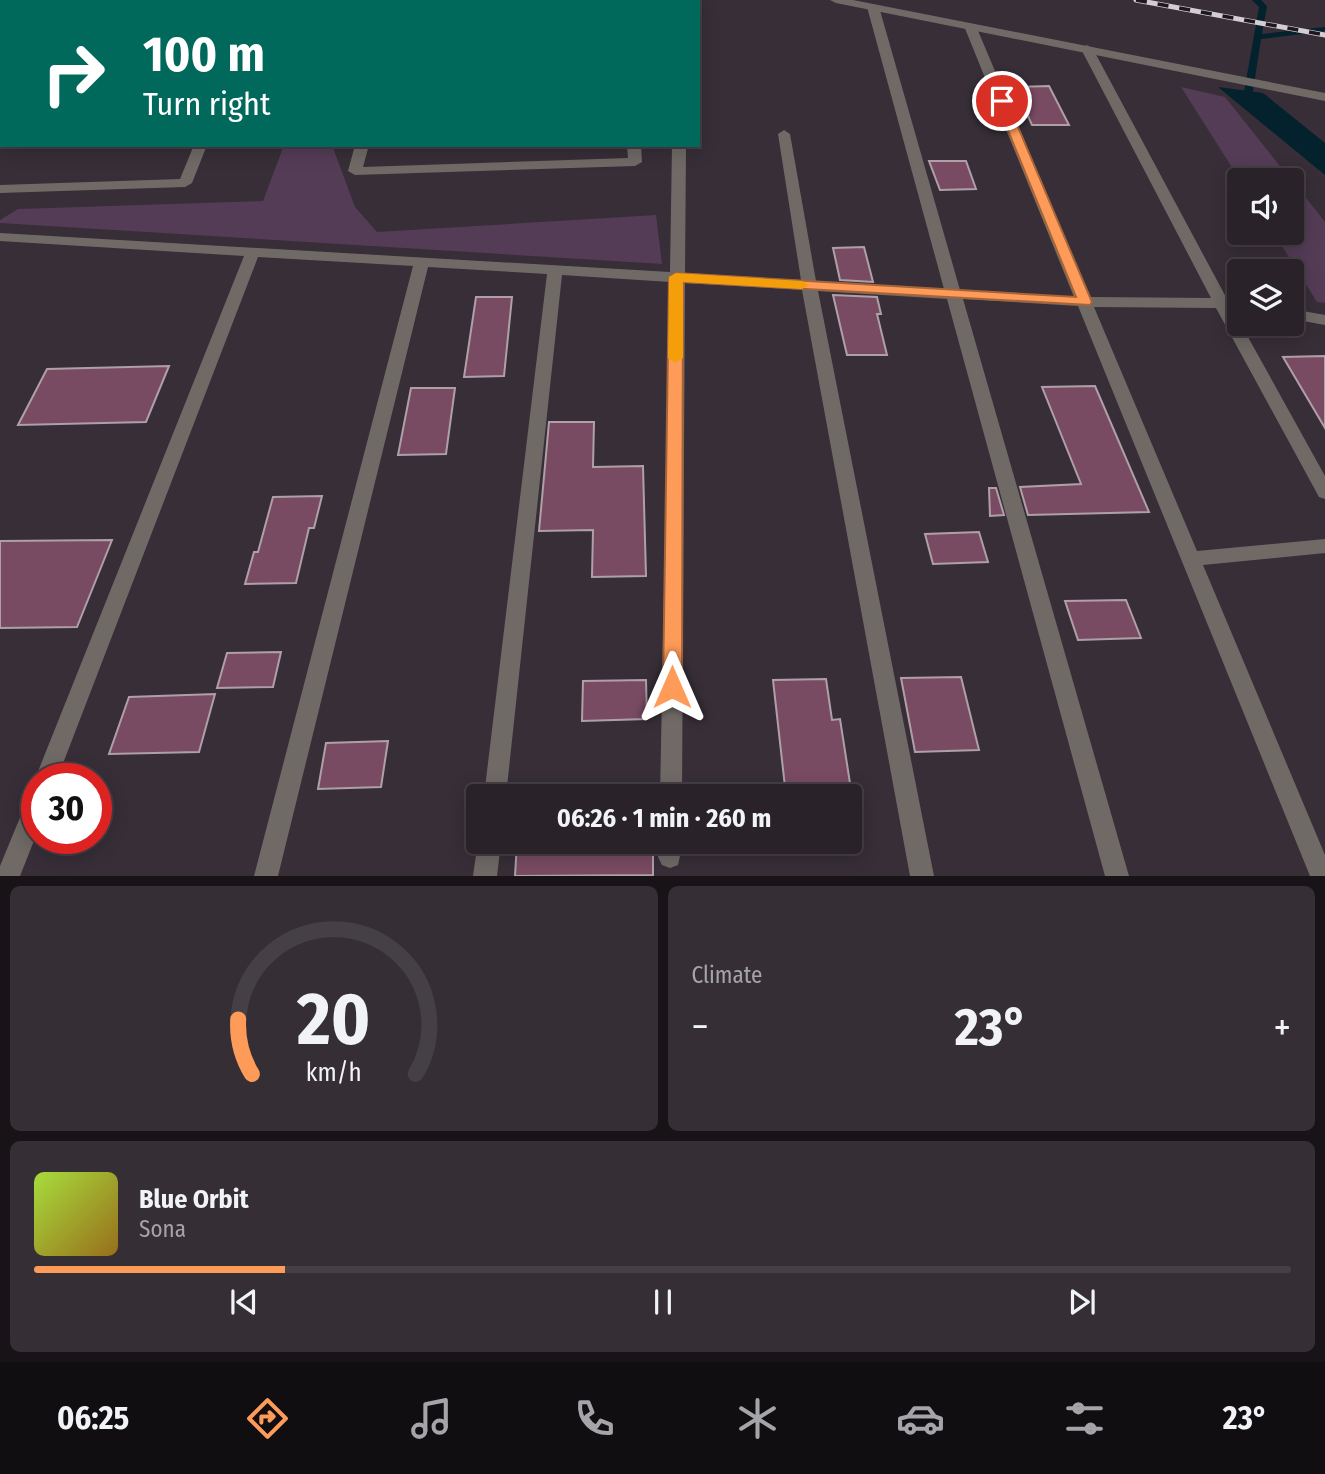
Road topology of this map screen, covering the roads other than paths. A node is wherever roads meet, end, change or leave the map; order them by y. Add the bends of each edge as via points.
1 (836, 0) edge
2 (873, 7) junction
3 (970, 26) junction
4 (1087, 49) junction
5 (1325, 97) edge
6 (784, 134) dead end
7 (200, 147) edge
8 (361, 147) edge
9 (634, 147) edge
10 (679, 147) edge
11 (0, 189) edge
12 (1, 238) edge
13 (253, 252) junction
14 (422, 262) junction
15 (555, 270) junction
16 (676, 277) junction
17 (809, 285) junction
18 (954, 294) junction
19 (1085, 302) junction
20 (1221, 303) junction
21 (1227, 304) edge
22 (1304, 316) edge
23 (1325, 320) edge
24 (1325, 492) edge
25 (1325, 546) edge
26 (1191, 559) junction
27 (52, 763) edge
28 (496, 784) edge
29 (671, 784) edge
30 (21, 843) edge
31 (488, 854) edge
32 (8, 876) edge
33 (266, 876) edge
34 (485, 876) edge
35 (922, 876) edge
36 (1117, 876) edge
37 (1322, 876) edge

1 - 2 street
2 - 3 street
2 - 18 street
3 - 4 street
3 - 19 street
4 - 5 street
4 - 20 street
6 - 17 street
7 - 11 street via 185,183
8 - 9 street via 355,171 635,162
10 - 16 street
12 - 13 street
13 - 14 street
13 - 27 street
14 - 15 street
14 - 33 street
15 - 16 street
15 - 28 street
16 - 17 street
16 - 29 street
17 - 18 street
17 - 35 street
18 - 19 street
18 - 36 street
19 - 20 street
19 - 26 street
20 - 21 street
20 - 24 street
22 - 23 street
25 - 26 street
26 - 37 street
30 - 32 street
31 - 34 street

